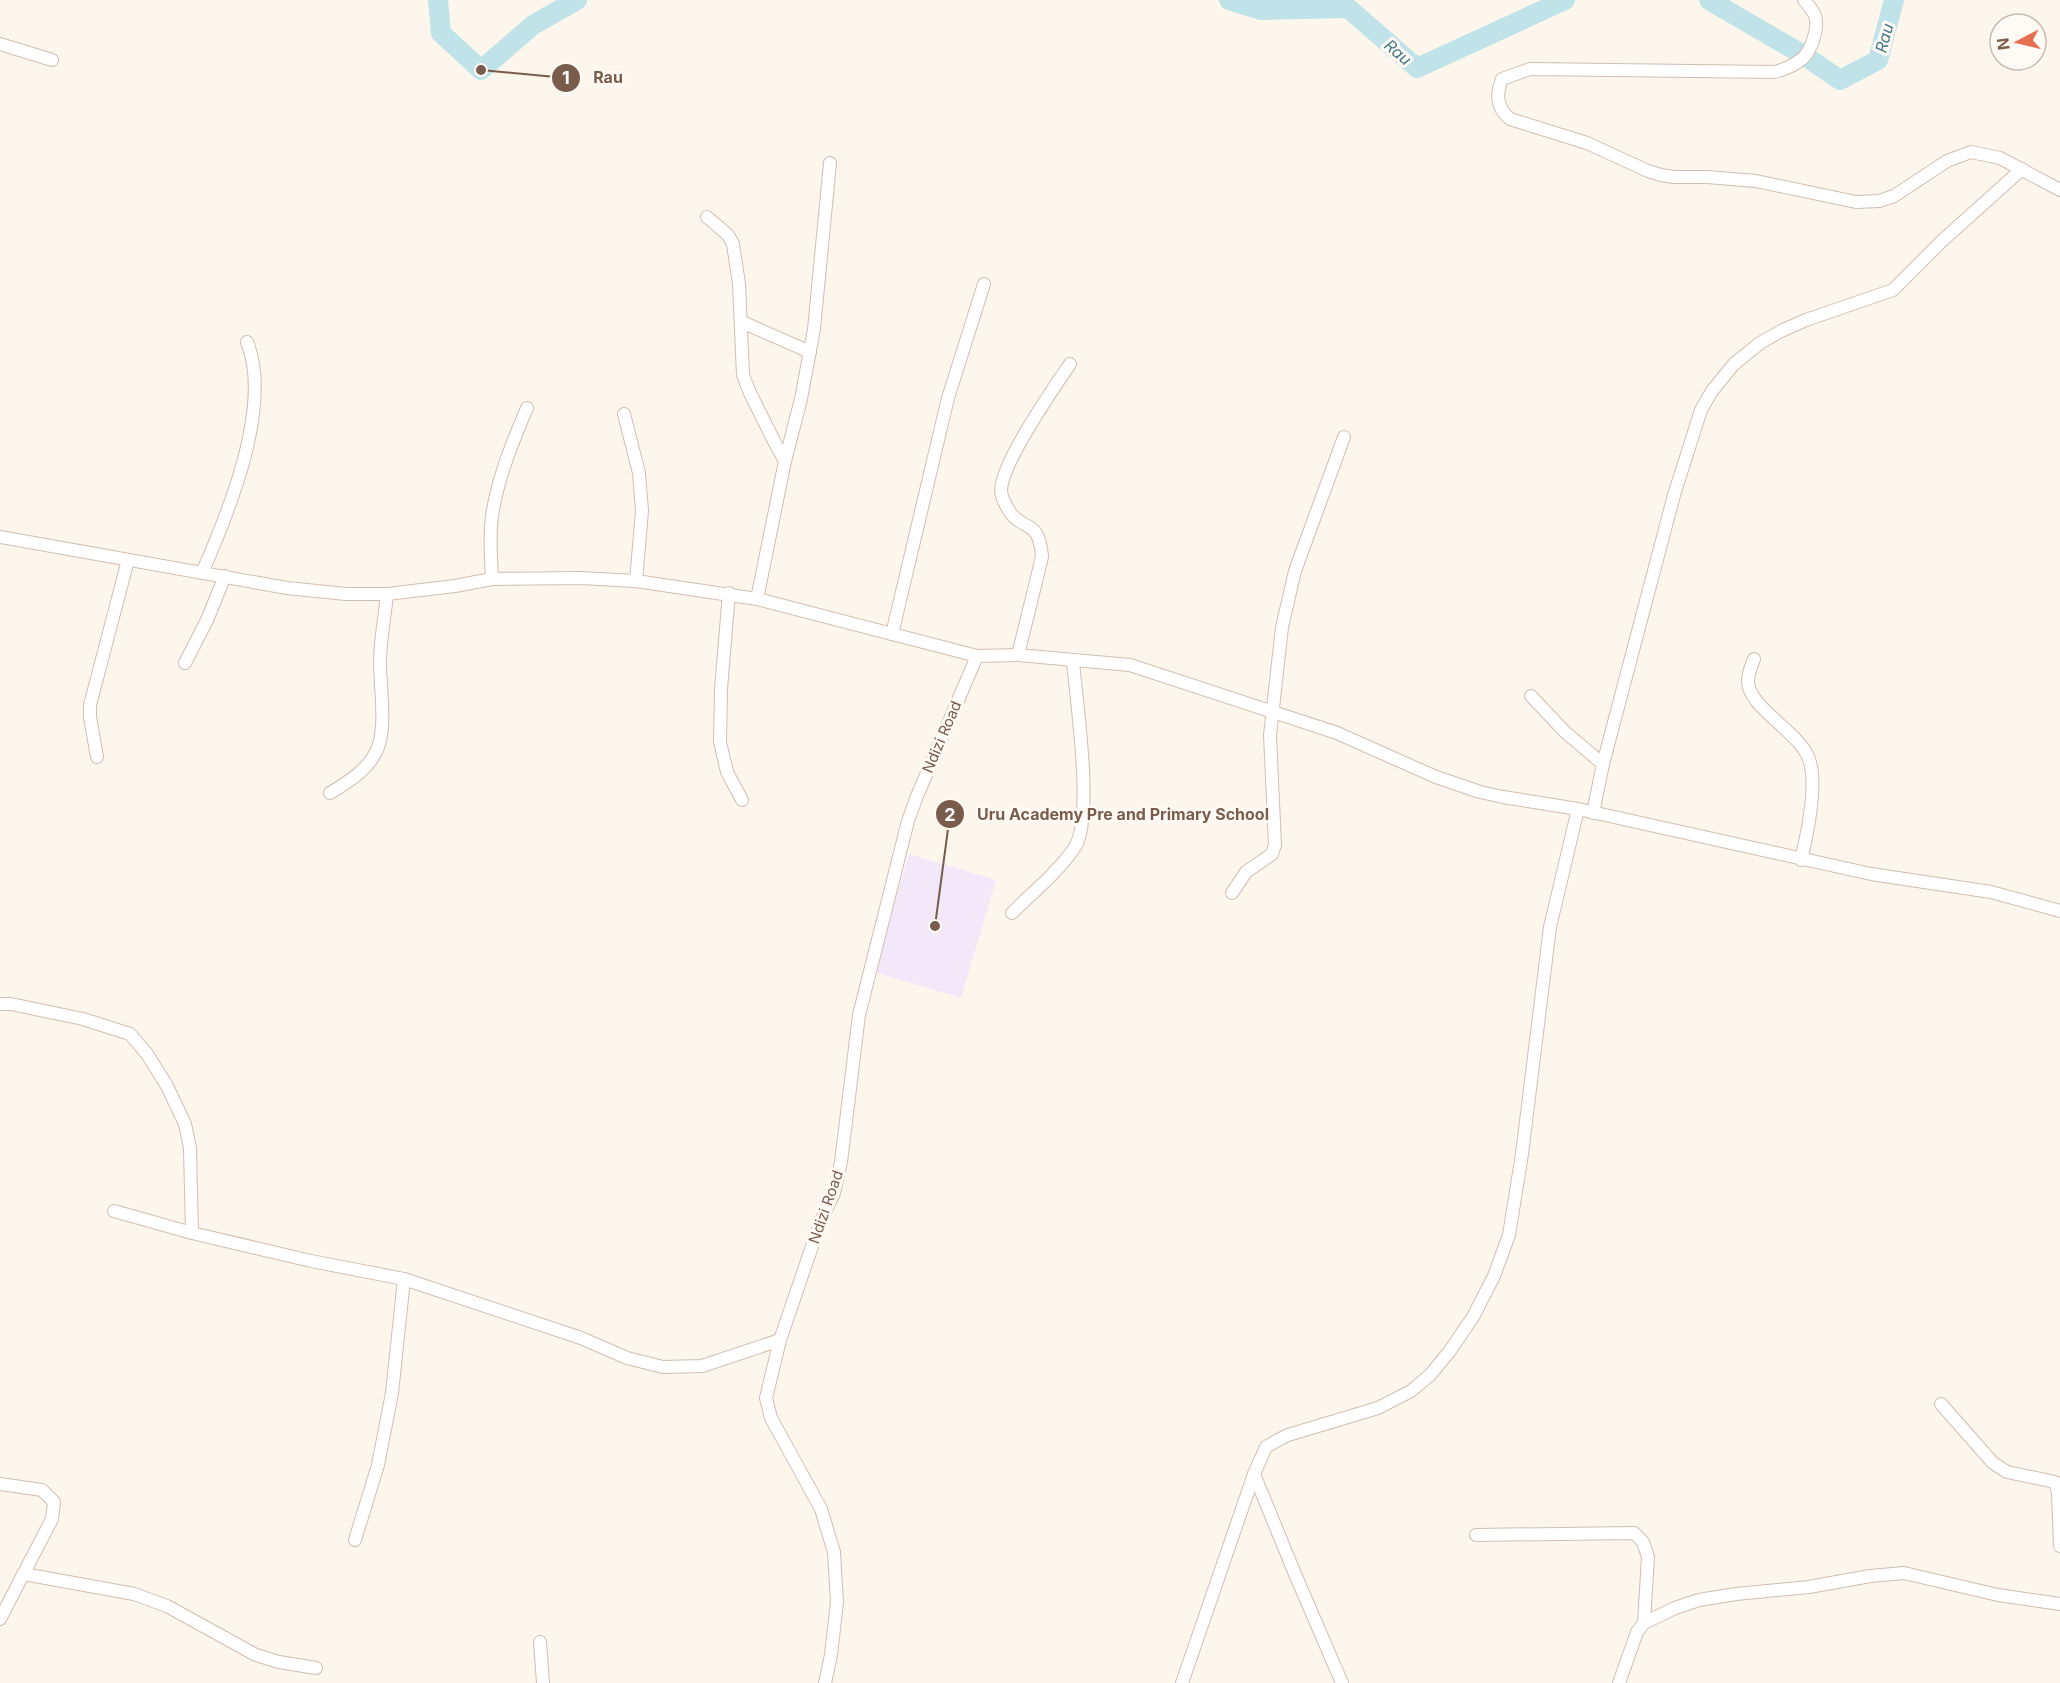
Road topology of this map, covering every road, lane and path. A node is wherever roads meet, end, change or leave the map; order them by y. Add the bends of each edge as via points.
1 (1804, 0) edge
2 (0, 44) edge
3 (52, 60) dead end
4 (830, 163) dead end
5 (2022, 169) junction
6 (2060, 190) edge
7 (706, 217) dead end
8 (984, 284) dead end
9 (742, 322) junction
10 (247, 342) dead end
11 (810, 352) junction
12 (1070, 364) dead end
13 (526, 408) dead end
14 (624, 414) dead end
15 (1344, 436) dead end
16 (786, 460) junction
17 (0, 537) edge
18 (128, 560) junction
19 (202, 573) junction
20 (225, 576) junction
21 (492, 579) junction
22 (636, 581) junction
23 (729, 593) junction
24 (387, 594) junction
25 (757, 599) junction
26 (892, 634) junction
27 (1018, 655) junction
28 (977, 656) junction
29 (1754, 659) dead end
30 (1073, 661) junction
31 (185, 663) dead end
32 (1531, 696) dead end
33 (1271, 712) junction
34 (96, 757) dead end
35 (1604, 764) junction
36 (330, 793) dead end
37 (742, 800) dead end
38 (1578, 809) junction
39 (1593, 813) junction
40 (1801, 860) junction
41 (1232, 893) dead end
42 (2060, 911) edge
43 (1012, 913) dead end
44 (0, 1004) edge
45 (114, 1210) dead end
46 (192, 1233) junction
47 (404, 1279) junction
48 (780, 1340) junction
49 (1941, 1404) dead end
50 (1254, 1474) junction
51 (0, 1484) edge
52 (1476, 1535) dead end
53 (355, 1540) dead end
54 (2060, 1546) edge
55 (24, 1574) junction
56 (2060, 1604) edge
57 (0, 1618) edge
58 (1644, 1623) junction
59 (540, 1642) dead end
60 (316, 1668) dead end
61 (543, 1683) edge
62 (825, 1683) edge
63 (1182, 1683) edge
64 (1342, 1683) edge
65 (1619, 1683) edge

1 - 5 street via 1816,17 1813,38 1805,56 1783,70 1530,69 1502,79 1498,90 1501,112 1510,119 1587,143 1661,175 1756,180 1856,202 1894,196 1947,161 1971,152 2000,158
2 - 3 street
4 - 11 street
5 - 6 street
5 - 35 street via 1893,290 1781,331 1734,364 1712,391 1701,410 1674,495
7 - 9 street via 733,244
8 - 26 street via 948,398
9 - 11 street
9 - 16 street via 743,375
10 - 19 street via 254,366 254,406 236,487
11 - 16 street
12 - 27 street via 1010,463 1001,490 1008,510 1041,540 1041,563
13 - 21 street via 493,509
14 - 22 street via 639,473 642,511
15 - 33 street via 1295,571 1282,627
16 - 25 street
17 - 18 street
18 - 19 street
18 - 34 street via 90,705
19 - 20 street
20 - 24 street via 287,588
20 - 31 street
21 - 22 street
21 - 24 street
22 - 23 street
23 - 25 street
23 - 37 street via 720,742 727,772
24 - 36 street via 380,660 378,748 364,769
25 - 26 street
26 - 28 street
27 - 28 street
27 - 30 street
28 - 48 street, Ndizi Road via 908,821 859,1015 834,1193
29 - 40 street via 1750,691 1810,760 1810,813
30 - 33 street via 1130,665
30 - 43 street via 1083,781 1081,829 1066,858
32 - 35 street
33 - 38 street via 1337,733 1460,786 1503,798
33 - 41 street via 1275,845 1272,854 1246,872
35 - 39 street
38 - 39 street
38 - 50 street via 1550,927 1509,1234 1494,1276 1449,1353 1411,1392 1378,1408 1278,1440 1266,1447
39 - 40 street
40 - 42 street via 1992,892
44 - 46 street via 84,1019 130,1034 147,1054 185,1124 190,1148
45 - 46 street
46 - 47 street
47 - 48 street via 581,1338 627,1358 663,1367 702,1366
47 - 53 street via 392,1393 378,1465
48 - 62 street, Ndizi Road via 766,1398 771,1418 821,1509 834,1552 837,1602
49 - 54 street via 1993,1463 2007,1472 2055,1482
50 - 63 street
50 - 64 street
51 - 55 street via 42,1490 54,1502 52,1519
52 - 58 street via 1634,1533 1643,1542 1648,1557
55 - 57 street
55 - 60 street via 135,1594 167,1606 256,1655
56 - 58 street via 1889,1573 1699,1600
58 - 65 street
59 - 61 street

